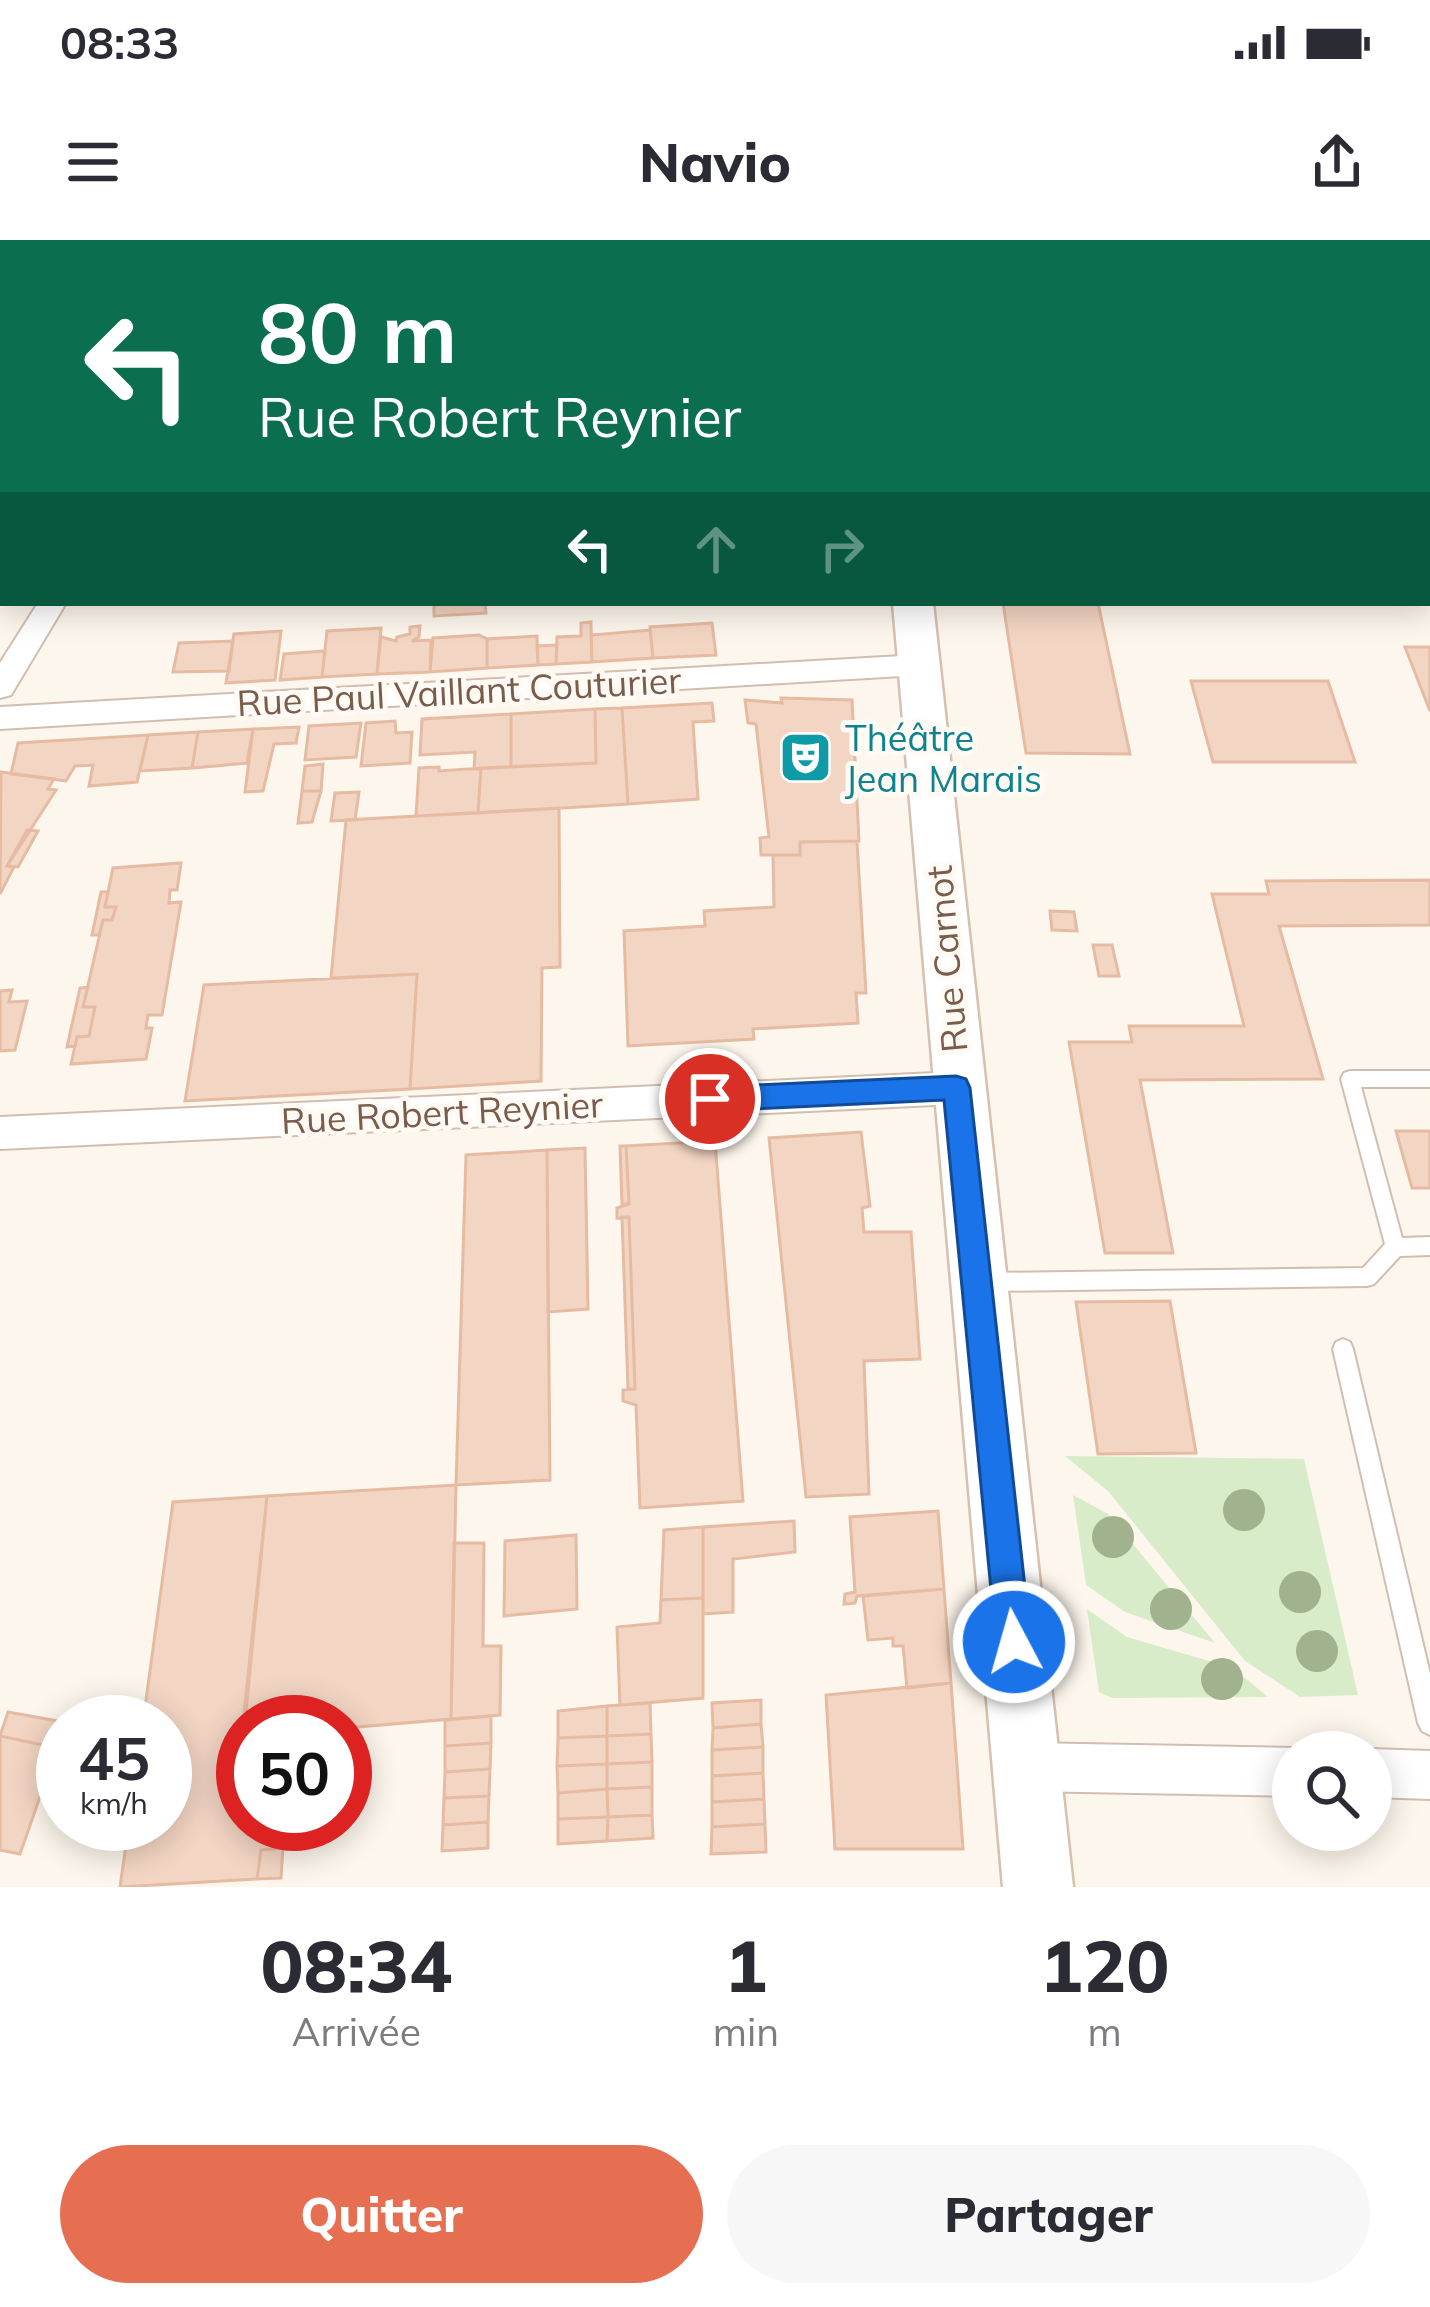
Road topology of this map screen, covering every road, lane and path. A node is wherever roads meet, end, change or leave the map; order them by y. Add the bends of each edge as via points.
1 (50, 606) edge
2 (913, 606) edge
3 (919, 665) junction
4 (0, 687) edge
5 (0, 718) edge
6 (1430, 1078) edge
7 (956, 1088) junction
8 (0, 1133) edge
9 (1395, 1246) junction
10 (1430, 1246) edge
11 (977, 1282) junction
12 (1343, 1349) dead end
13 (1430, 1723) edge
14 (1027, 1767) junction
15 (1272, 1772) edge
16 (1392, 1773) edge
17 (1430, 1774) edge
18 (1038, 1887) edge

1 - 4 street
2 - 3 main road, Rue Carnot
3 - 5 street, Rue Paul Vaillant Couturier
3 - 7 main road, Rue Carnot
6 - 9 lane via 1349,1079
7 - 8 street, Rue Robert Reynier
7 - 11 main road, Rue Carnot
9 - 10 lane
9 - 11 lane via 1367,1277
11 - 14 main road, Rue Carnot
12 - 13 lane
14 - 15 street
14 - 18 main road, Rue Carnot
16 - 17 street

